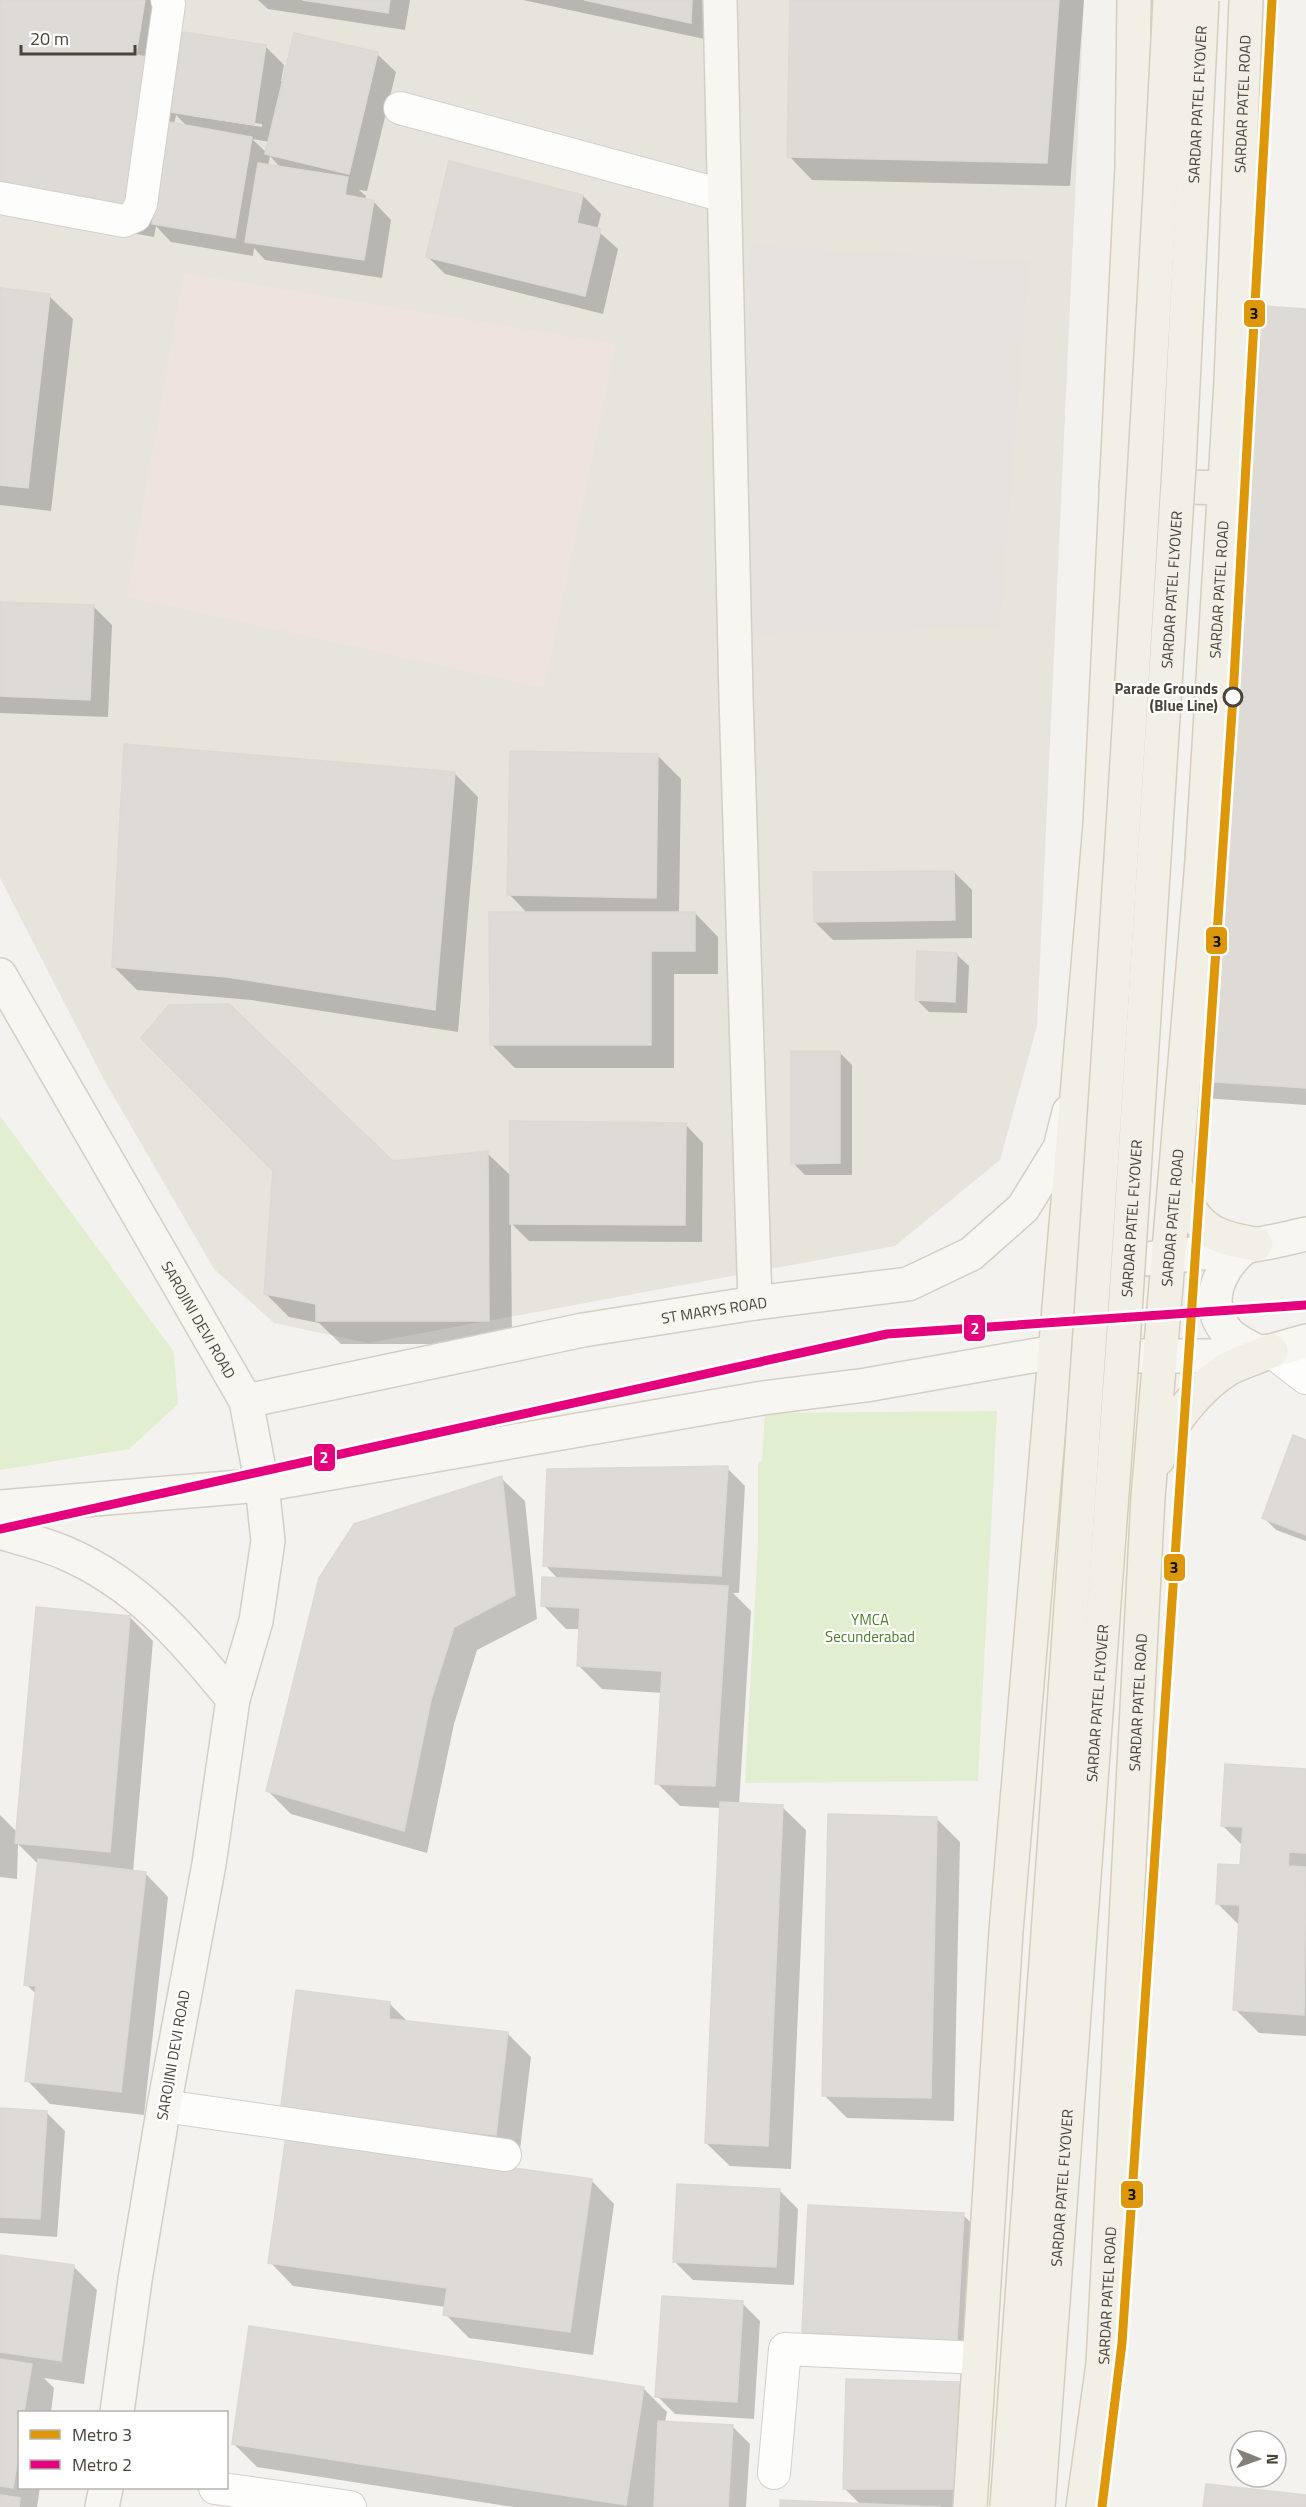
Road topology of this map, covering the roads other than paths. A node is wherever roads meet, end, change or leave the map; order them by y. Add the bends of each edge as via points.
1 (167, 0) edge
2 (720, 0) edge
3 (1134, 0) edge
4 (1170, 0) edge
5 (1202, 0) edge
6 (1246, 0) edge
7 (400, 108) dead end
8 (725, 196) junction
9 (0, 198) edge
10 (1116, 485) junction
11 (1225, 488) junction
12 (0, 975) edge
13 (1077, 1080) junction
14 (1072, 1161) junction
15 (1175, 1186) junction
16 (1306, 1234) edge
17 (1251, 1245) junction
18 (1170, 1257) junction
19 (1062, 1266) junction
20 (755, 1303) junction
21 (1306, 1341) edge
22 (1054, 1352) junction
23 (1265, 1352) junction
24 (1160, 1357) junction
25 (1306, 1378) edge
26 (246, 1401) junction
27 (1048, 1432) junction
28 (1152, 1441) junction
29 (262, 1485) junction
30 (1148, 1497) junction
31 (0, 1507) edge
32 (0, 1532) edge
33 (233, 1699) junction
34 (164, 2106) junction
35 (505, 2156) dead end
36 (979, 2358) junction
37 (117, 2411) edge
38 (774, 2473) dead end
39 (106, 2489) edge
40 (228, 2489) edge
41 (102, 2507) edge
42 (350, 2507) edge
43 (970, 2507) edge
44 (1007, 2507) edge
45 (1038, 2507) edge
46 (1083, 2507) edge

1 - 9 street via 141,204 135,216 124,220
2 - 8 main road
3 - 10 main road via 1132,166
4 - 44 main road, bridge via 1147,463 1092,1318
5 - 45 main road, SARDAR PATEL FLYOVER, bridge via 1179,466 1123,1341
6 - 11 main road, SARDAR PATEL ROAD
7 - 8 street
8 - 20 main road
10 - 11 main road
10 - 13 main road via 1100,825
11 - 15 main road, SARDAR PATEL ROAD via 1202,862
12 - 26 main road, SAROJINI DEVI ROAD
13 - 14 main road
13 - 20 main road, ST MARYS ROAD via 1054,1158 1023,1208 971,1254 908,1284
14 - 15 main road via 1075,1190 1092,1212 1118,1223 1146,1218 1168,1199
14 - 19 main road
15 - 17 main road via 1201,1225 1226,1240
15 - 18 main road, SARDAR PATEL ROAD
16 - 17 main road
17 - 18 main road
17 - 23 main road via 1232,1257 1217,1280 1215,1307 1227,1332
18 - 19 main road
18 - 24 main road, SARDAR PATEL ROAD
19 - 22 main road
20 - 26 main road, ST MARYS ROAD via 583,1330
21 - 23 main road
22 - 24 main road
22 - 27 main road
22 - 29 main road
23 - 24 main road
23 - 25 street
23 - 30 main road via 1228,1369 1189,1403 1161,1447
24 - 28 main road, SARDAR PATEL ROAD
26 - 29 main road, SAROJINI DEVI ROAD
27 - 28 main road via 1058,1409 1079,1393 1104,1388 1129,1397 1146,1416
27 - 36 main road via 1005,1943
28 - 30 main road, SARDAR PATEL ROAD
29 - 31 main road
29 - 33 main road, SAROJINI DEVI ROAD via 268,1541 256,1621
30 - 46 main road, SARDAR PATEL ROAD via 1103,2364
32 - 33 main road via 66,1553 126,1587 176,1631
33 - 34 main road, SAROJINI DEVI ROAD via 209,1864
34 - 35 street
34 - 37 main road, SAROJINI DEVI ROAD
36 - 38 street via 785,2349
36 - 43 main road
39 - 41 main road
40 - 42 street

